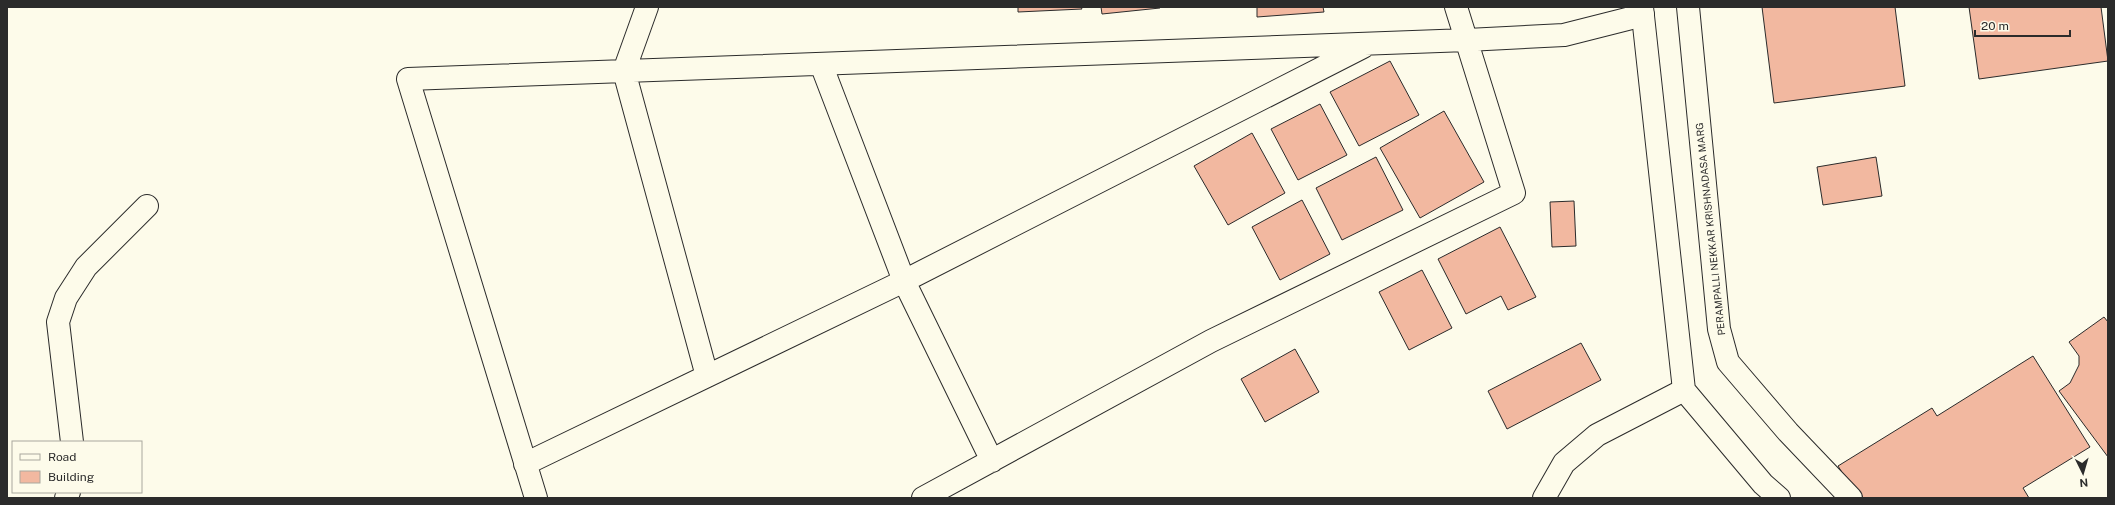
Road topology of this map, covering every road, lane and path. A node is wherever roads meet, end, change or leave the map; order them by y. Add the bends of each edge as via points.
1 (647, 7) edge
2 (1456, 7) edge
3 (1688, 7) edge
4 (1643, 11) edge
5 (1467, 40) junction
6 (1370, 44) junction
7 (821, 64) junction
8 (624, 71) junction
9 (148, 206) dead end
10 (904, 281) junction
11 (707, 376) junction
12 (1684, 390) junction
13 (72, 441) edge
14 (992, 460) junction
15 (525, 464) junction
16 (536, 498) edge
17 (923, 498) edge
18 (1544, 498) edge
19 (1779, 498) edge
20 (1851, 498) edge

1 - 8 street
2 - 5 street
3 - 20 street, PERAMPALLI NEKKAR KRISHNADASA MARG via 1716,298 1728,362 1788,432
4 - 5 street via 1564,35
4 - 12 street
5 - 6 street
5 - 14 street via 1514,193 1211,341
6 - 7 street
6 - 10 street
7 - 8 street
7 - 10 street
8 - 11 street
8 - 15 street via 408,79
9 - 13 street via 86,267 66,298 58,322
10 - 11 street
10 - 14 street
11 - 15 street
12 - 18 street via 1597,435 1564,463
12 - 19 street via 1762,484
14 - 17 street
15 - 16 street

